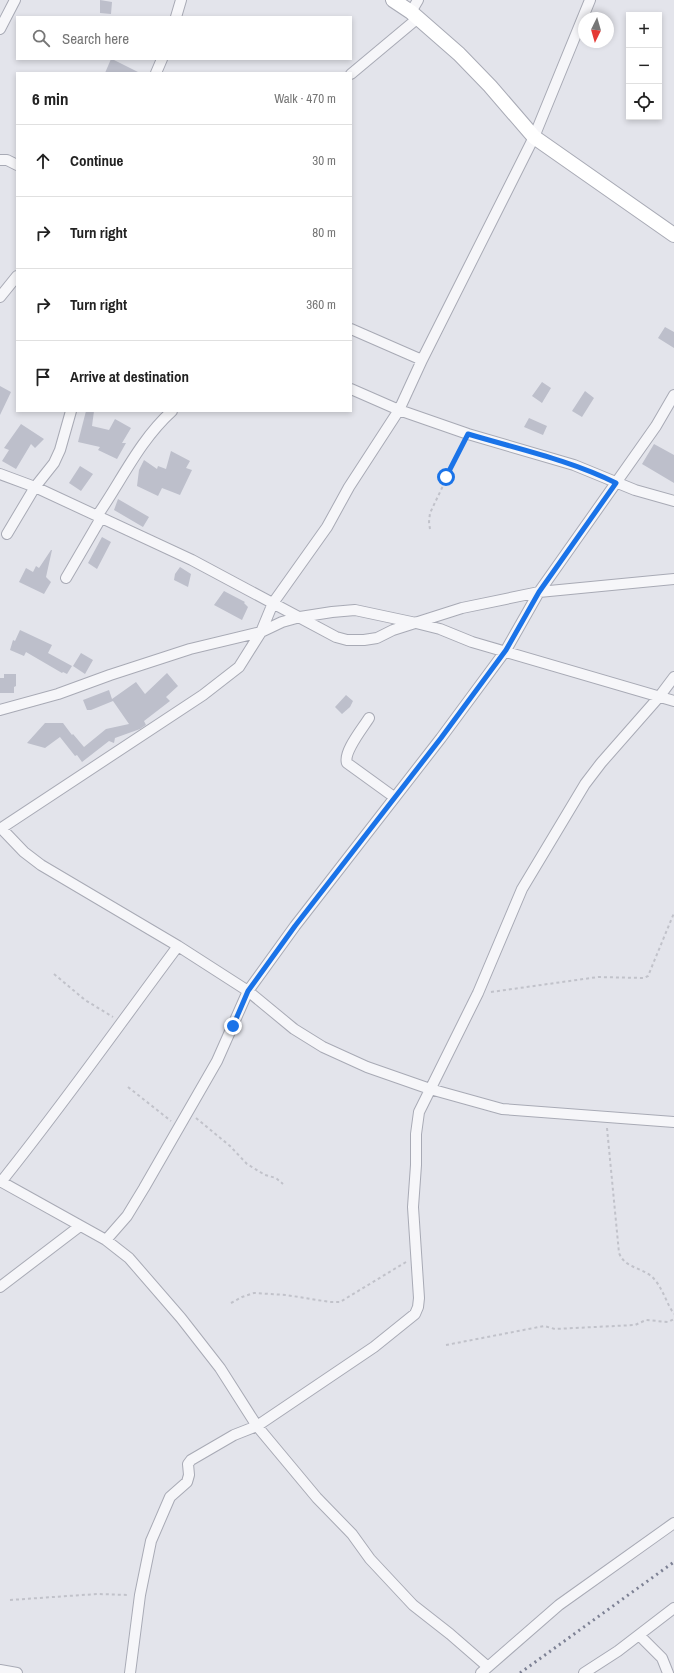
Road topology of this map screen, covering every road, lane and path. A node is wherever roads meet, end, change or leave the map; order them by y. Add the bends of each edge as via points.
1 (15, 0) edge
2 (181, 0) edge
3 (393, 0) edge
4 (590, 0) edge
5 (416, 10) edge
6 (176, 16) edge
7 (0, 29) edge
8 (162, 60) edge
9 (156, 72) edge
10 (352, 73) edge
11 (534, 137) junction
12 (0, 160) edge
13 (16, 164) edge
14 (674, 235) edge
15 (16, 277) edge
16 (0, 297) edge
17 (352, 329) edge
18 (422, 360) junction
19 (352, 389) edge
20 (674, 395) edge
21 (399, 410) junction
22 (71, 412) edge
23 (171, 412) edge
24 (468, 434) junction
25 (0, 474) edge
26 (616, 483) junction
27 (35, 487) junction
28 (674, 502) edge
29 (99, 517) junction
30 (430, 529) dead end
31 (7, 534) dead end
32 (66, 578) dead end
33 (674, 579) edge
34 (539, 592) junction
35 (273, 603) junction
36 (300, 617) junction
37 (416, 623) junction
38 (261, 632) junction
39 (506, 650) junction
40 (674, 676) edge
41 (659, 697) junction
42 (674, 701) edge
43 (0, 710) edge
44 (370, 718) dead end
45 (394, 797) junction
46 (1, 828) edge
47 (674, 913) edge
48 (178, 946) junction
49 (54, 974) dead end
50 (248, 991) junction
51 (478, 994) junction
52 (121, 1022) junction
53 (128, 1087) dead end
54 (430, 1089) junction
55 (188, 1110) junction
56 (605, 1116) junction
57 (674, 1122) edge
58 (178, 1127) junction
59 (1, 1182) edge
60 (283, 1184) dead end
61 (80, 1226) junction
62 (106, 1240) junction
63 (416, 1256) junction
64 (0, 1287) edge
65 (231, 1303) dead end
66 (674, 1314) edge
67 (674, 1319) edge
68 (446, 1345) dead end
69 (257, 1426) junction
70 (674, 1523) edge
71 (140, 1595) junction
72 (10, 1600) dead end
73 (674, 1608) edge
74 (639, 1635) junction
75 (0, 1670) edge
76 (484, 1670) edge
77 (17, 1673) edge
78 (130, 1673) edge
79 (584, 1673) edge
80 (668, 1673) edge

1 - 7 street
2 - 6 street
3 - 5 street
4 - 11 street
5 - 10 street
5 - 11 street via 490,86
8 - 9 street
11 - 14 street
11 - 18 street
12 - 13 street
15 - 16 street
17 - 18 street
18 - 21 street
19 - 21 street
20 - 26 street via 656,426
21 - 24 street
21 - 35 street via 327,527
22 - 27 street via 54,463
23 - 29 street via 147,437
24 - 26 street via 574,465
24 - 30 path via 430,513
25 - 27 street
26 - 28 street
26 - 34 street
27 - 29 street
27 - 31 street
29 - 32 street
29 - 35 street via 192,560
33 - 34 street
34 - 37 street via 462,608
34 - 39 street
35 - 36 street
35 - 38 street
36 - 37 street via 355,610
36 - 37 street via 336,637 347,640 377,638
36 - 38 street
37 - 39 street via 440,629 472,642
38 - 43 street via 190,649 58,694
38 - 46 street via 239,667 203,695
39 - 41 street
39 - 45 street
40 - 41 street
41 - 42 street
41 - 51 street via 585,784 522,889
44 - 45 street via 345,758 347,763
45 - 50 street
46 - 48 street via 24,852 41,865
47 - 51 path via 648,976 644,978 598,977
48 - 50 street
48 - 52 street
49 - 52 path via 85,1000
50 - 54 street via 294,1029 323,1047 367,1067
50 - 55 street via 217,1061
51 - 54 street
52 - 59 street via 58,1110
53 - 58 path
54 - 56 street via 502,1109
54 - 63 street via 419,1112 416,1129 413,1207
55 - 58 street
55 - 60 path via 247,1164
56 - 57 street
56 - 66 path via 619,1253 626,1264 652,1277
58 - 62 street via 127,1216
59 - 61 street
61 - 62 street
61 - 64 street
62 - 69 street via 129,1258 181,1318 220,1368
63 - 65 path via 340,1302 254,1293
63 - 69 street via 419,1298 415,1314 374,1347
67 - 68 path via 668,1322 646,1320 632,1325 555,1329 544,1326
69 - 71 street via 234,1435 188,1464 190,1475 187,1482 170,1497 150,1541
69 - 76 street via 317,1498 352,1534 395,1588 450,1634
70 - 76 street via 560,1605
71 - 72 path via 97,1594
71 - 78 street
73 - 74 street
74 - 79 street
74 - 80 street via 662,1658
75 - 77 street

